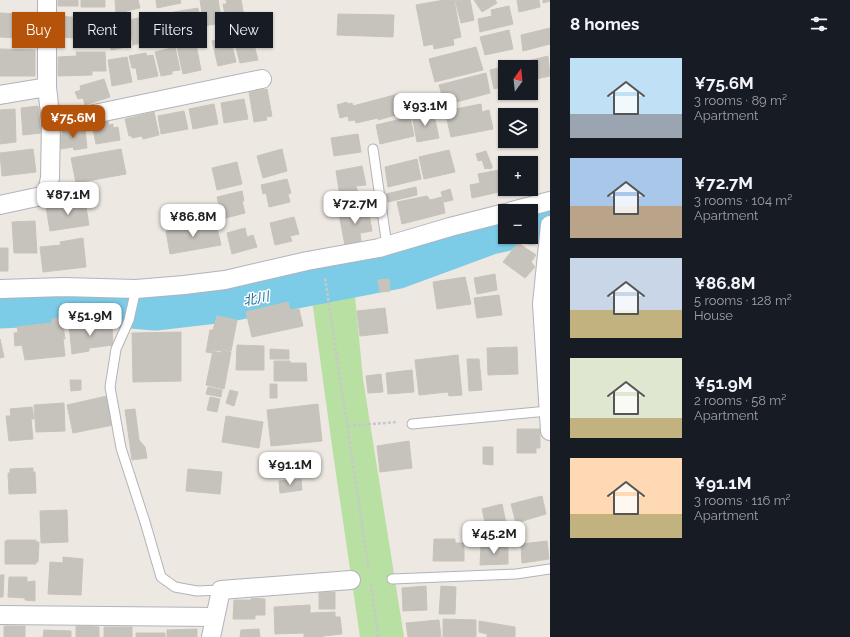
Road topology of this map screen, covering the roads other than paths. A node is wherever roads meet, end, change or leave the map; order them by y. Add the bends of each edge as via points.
1 (47, 0) edge
2 (262, 80) dead end
3 (47, 87) junction
4 (0, 94) edge
5 (52, 123) junction
6 (373, 149) dead end
7 (550, 201) edge
8 (538, 204) edge
9 (0, 205) edge
10 (498, 215) edge
11 (550, 233) edge
12 (387, 246) junction
13 (0, 289) edge
14 (135, 291) junction
15 (548, 411) junction
16 (412, 424) road end
17 (550, 431) edge
18 (550, 569) edge
19 (392, 579) dead end
20 (351, 580) dead end
21 (221, 590) junction
22 (0, 615) edge
23 (215, 617) junction
24 (210, 637) edge

1 - 3 street
2 - 5 street
3 - 4 street
3 - 5 street
5 - 9 street via 50,178 46,196
6 - 12 lane
7 - 8 street
10 - 12 street
11 - 15 street via 542,304
12 - 14 street via 225,280
13 - 14 street via 64,287
14 - 21 lane via 129,320 116,349 110,387 121,448 161,577 175,587 197,591
15 - 16 lane
15 - 17 street
18 - 19 lane via 516,574
20 - 21 street
21 - 23 street
22 - 23 street
23 - 24 street

